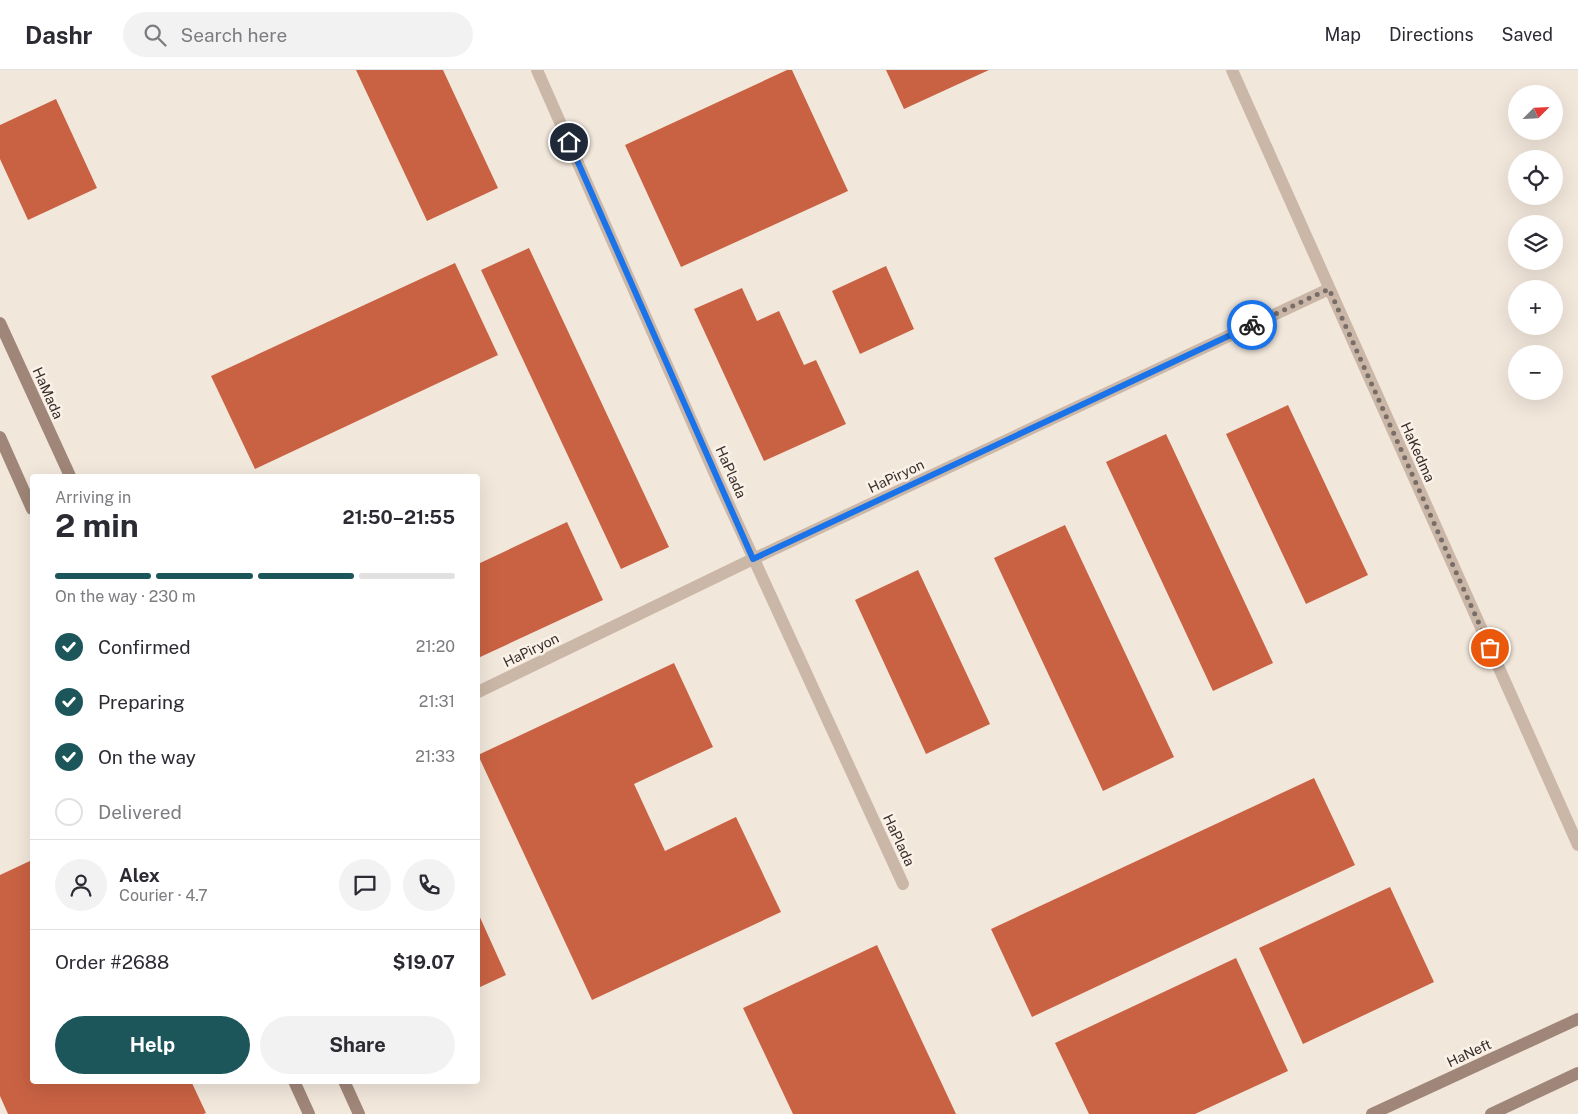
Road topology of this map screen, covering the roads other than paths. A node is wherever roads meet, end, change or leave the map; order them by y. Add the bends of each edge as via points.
1 (537, 70) edge
2 (1232, 70) edge
3 (1329, 289) junction
4 (0, 323) edge
5 (0, 438) edge
6 (69, 474) edge
7 (30, 505) edge
8 (753, 559) junction
9 (480, 691) edge
10 (1578, 845) edge
11 (903, 884) dead end
12 (1578, 1020) edge
13 (1578, 1073) edge
14 (295, 1084) edge
15 (345, 1084) edge
16 (309, 1114) edge
17 (359, 1114) edge
18 (1372, 1114) edge
19 (1491, 1114) edge

1 - 8 street, HaPlada
2 - 3 street, HaKedma
3 - 8 street, HaPiryon
3 - 10 street, HaKedma
4 - 6 street, HaMada
5 - 7 street
8 - 9 street, HaPiryon
8 - 11 street, HaPlada
12 - 18 street, HaNeft
13 - 19 street
14 - 16 street
15 - 17 street

